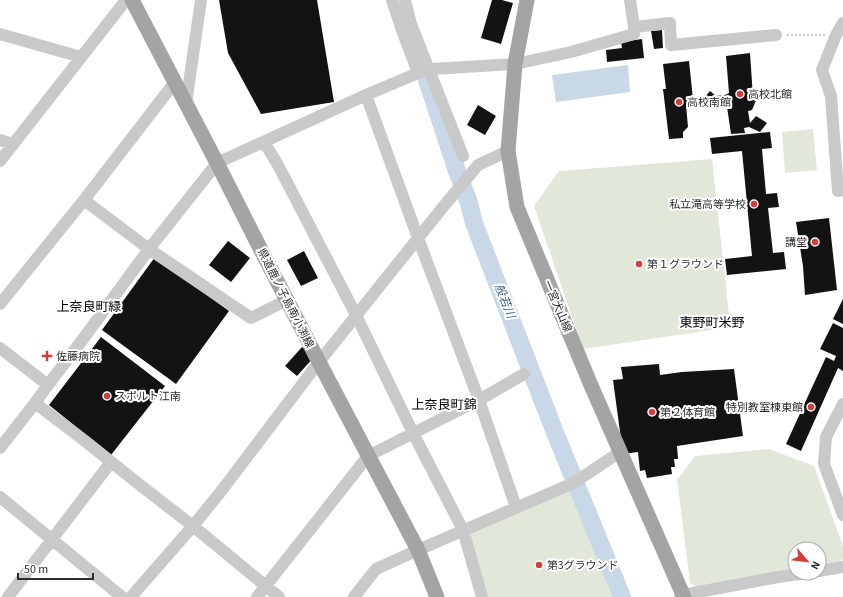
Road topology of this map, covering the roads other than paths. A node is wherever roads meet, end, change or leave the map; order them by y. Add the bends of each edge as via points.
1 (126, 0) edge
2 (132, 0) edge
3 (201, 0) edge
4 (392, 0) edge
5 (405, 0) edge
6 (527, 0) edge
7 (630, 0) edge
8 (843, 23) edge
9 (634, 27) junction
10 (0, 34) edge
11 (776, 35) road end
12 (81, 57) junction
13 (515, 64) junction
14 (424, 72) junction
15 (174, 82) junction
16 (366, 95) junction
17 (186, 104) junction
18 (0, 140) edge
19 (264, 142) junction
20 (13, 144) junction
21 (508, 151) junction
22 (464, 156) dead end
23 (0, 161) edge
24 (217, 163) junction
25 (843, 190) edge
26 (84, 200) junction
27 (418, 238) junction
28 (149, 249) junction
29 (287, 300) junction
30 (0, 304) edge
31 (356, 315) junction
32 (0, 348) edge
33 (319, 362) junction
34 (524, 374) dead end
35 (48, 385) junction
36 (479, 400) junction
37 (35, 403) junction
38 (843, 404) edge
39 (838, 423) edge
40 (413, 433) junction
41 (0, 448) edge
42 (620, 452) junction
43 (368, 456) junction
44 (111, 462) junction
45 (0, 497) edge
46 (516, 507) junction
47 (843, 516) edge
48 (193, 526) junction
49 (463, 530) junction
50 (51, 540) junction
51 (418, 550) junction
52 (843, 567) edge
53 (827, 570) edge
54 (787, 576) edge
55 (266, 587) junction
56 (682, 596) edge
57 (8, 597) edge
58 (122, 597) edge
59 (131, 597) edge
60 (257, 597) edge
61 (279, 597) edge
62 (354, 597) edge
63 (437, 597) edge
64 (482, 597) edge

1 - 12 street
2 - 15 main road, 県道鹿ノ子島南小渕線
3 - 17 street
4 - 14 street via 403,33
5 - 14 street
6 - 13 main road, 一宮犬山線
7 - 9 street
8 - 25 street via 822,70 831,96 838,191
9 - 11 street via 670,23 671,45
9 - 13 street via 634,34 571,52
10 - 12 street
12 - 20 street
13 - 14 street via 432,69
13 - 21 main road, 一宮犬山線
14 - 16 street
14 - 22 street
15 - 17 main road, 県道鹿ノ子島南小渕線
15 - 26 street
16 - 19 street
16 - 27 street
17 - 24 main road, 県道鹿ノ子島南小渕線
18 - 20 street
19 - 24 street
19 - 31 street
20 - 23 street
21 - 27 street via 478,165
21 - 42 main road, 一宮犬山線 via 517,208
24 - 28 street
24 - 29 main road, 県道鹿ノ子島南小渕線
26 - 28 street
26 - 30 street
27 - 31 street
27 - 36 street
28 - 29 street via 251,318
28 - 35 street
29 - 33 main road, 県道鹿ノ子島南小渕線
31 - 33 street
31 - 40 street
32 - 35 street
33 - 43 main road, 県道鹿ノ子島南小渕線
33 - 48 street
34 - 36 street
35 - 37 street
36 - 40 street
36 - 46 street
37 - 41 street
37 - 44 street
38 - 39 street
39 - 47 street via 826,437 824,464
40 - 43 street
40 - 49 street
42 - 46 street via 573,482
42 - 56 main road, 一宮犬山線
43 - 51 main road, 県道鹿ノ子島南小渕線
43 - 55 street
44 - 48 street
44 - 50 street
45 - 50 street
46 - 49 street
48 - 55 street
48 - 59 street
49 - 51 street
49 - 64 street
50 - 57 street
50 - 58 street
51 - 62 street via 376,569
51 - 63 main road, 県道鹿ノ子島南小渕線
52 - 53 street
54 - 56 street
55 - 60 street
55 - 61 street

